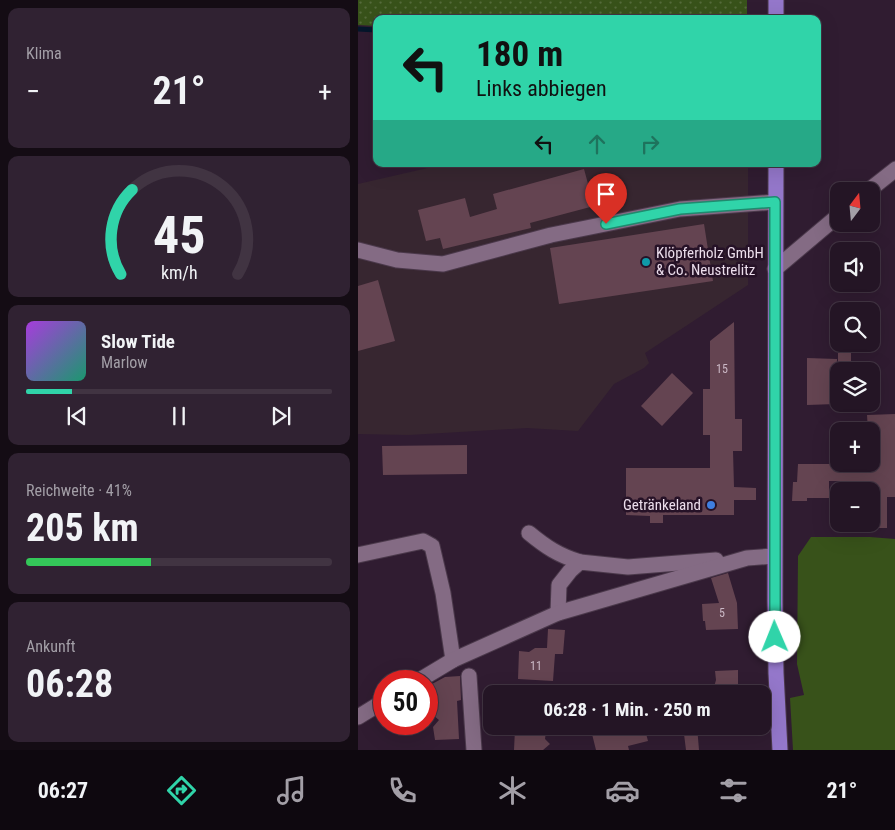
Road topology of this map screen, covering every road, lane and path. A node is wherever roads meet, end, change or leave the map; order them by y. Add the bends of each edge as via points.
1 (776, 0) edge
2 (776, 15) edge
3 (776, 167) edge
4 (896, 168) edge
5 (879, 182) edge
6 (775, 202) junction
7 (830, 223) edge
8 (358, 250) edge
9 (775, 269) junction
10 (529, 533) dead end
11 (358, 556) edge
12 (774, 556) junction
13 (747, 558) junction
14 (580, 562) junction
15 (558, 613) junction
16 (453, 660) junction
17 (436, 670) edge
18 (469, 676) dead end
19 (373, 707) edge
20 (358, 716) edge
21 (474, 750) edge
22 (780, 750) edge

1 - 2 main road
3 - 6 main road
4 - 5 lane
6 - 8 lane via 680,209 551,235 443,264 397,260
6 - 9 main road
7 - 9 lane
9 - 12 main road
10 - 14 lane via 550,550
11 - 16 lane via 423,541 432,546
12 - 13 lane
12 - 22 main road
13 - 14 lane via 628,567
13 - 15 lane
14 - 15 lane via 559,584
15 - 16 lane
16 - 17 lane
18 - 21 lane
19 - 20 lane

